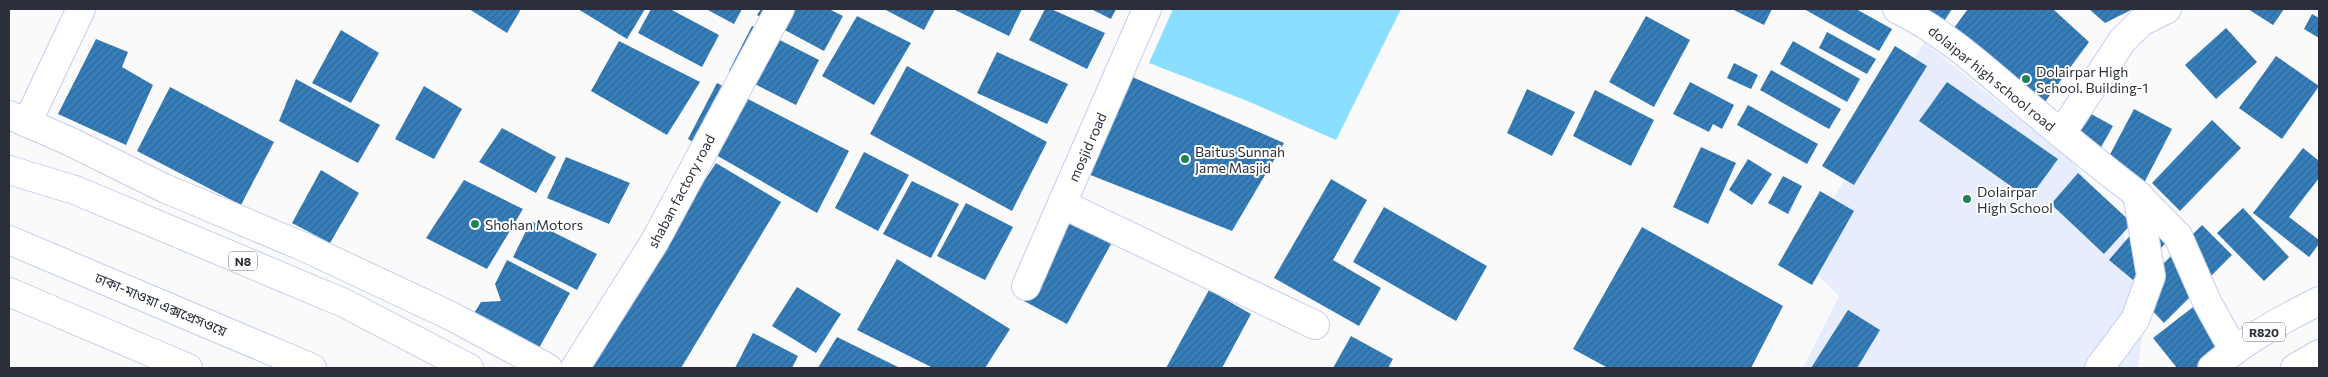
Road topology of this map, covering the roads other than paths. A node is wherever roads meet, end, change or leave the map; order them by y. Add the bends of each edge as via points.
1 (81, 9) edge
2 (780, 9) edge
3 (1148, 9) edge
4 (1897, 9) edge
5 (2167, 9) edge
6 (18, 119) edge
7 (2061, 134) junction
8 (9, 170) edge
9 (2137, 194) junction
10 (1062, 204) junction
11 (9, 240) edge
12 (1026, 286) dead end
13 (9, 292) edge
14 (2319, 301) edge
15 (1315, 325) dead end
16 (2234, 351) junction
17 (2319, 354) edge
18 (188, 368) edge
19 (312, 368) edge
20 (469, 368) edge
21 (548, 368) edge
22 (575, 368) edge
23 (2099, 368) edge
24 (2212, 368) edge
25 (2295, 368) edge

1 - 6 main road
2 - 22 main road, shaban factory road via 655,242
3 - 10 main road, mosjid road
4 - 7 main road, dolaipar high school road via 1944,36
5 - 7 main road via 2141,22 2122,41
6 - 21 main road via 451,316
7 - 9 main road, dolaipar high school road
8 - 20 main road, N8 via 75,190 344,303
9 - 16 main road, dolaipar high school road via 2178,236 2206,302
9 - 23 main road via 2151,276 2135,320
10 - 12 main road, mosjid road
10 - 15 main road
11 - 19 main road, ঢাকা-মাওয়া এক্সপ্রেসওয়ে
13 - 18 main road
14 - 16 main road, R820
16 - 24 main road, R820
17 - 25 main road

